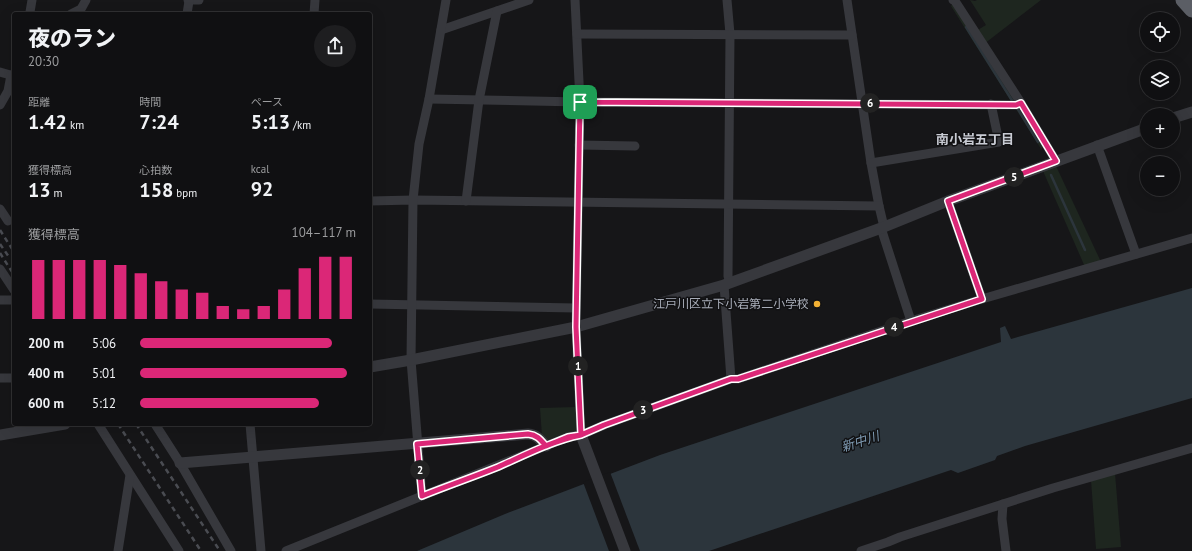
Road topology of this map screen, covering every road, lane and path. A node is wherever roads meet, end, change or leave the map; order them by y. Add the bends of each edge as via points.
1 (32, 0) edge
2 (86, 0) edge
3 (189, 0) edge
4 (199, 0) edge
5 (315, 0) edge
6 (446, 0) edge
7 (529, 0) edge
8 (575, 0) edge
9 (728, 0) edge
10 (847, 0) edge
11 (954, 0) edge
12 (1183, 0) edge
13 (1192, 10) edge
14 (497, 11) junction
15 (30, 12) edge
16 (75, 12) edge
17 (187, 12) edge
18 (314, 12) edge
19 (441, 30) junction
20 (577, 34) junction
21 (730, 34) junction
22 (852, 35) junction
23 (0, 72) edge
24 (12, 76) edge
25 (12, 79) edge
26 (430, 99) junction
27 (479, 100) junction
28 (580, 102) junction
29 (729, 102) junction
30 (862, 103) junction
31 (1021, 103) junction
32 (990, 104) junction
33 (0, 105) edge
34 (1192, 112) edge
35 (1180, 116) edge
36 (1140, 130) edge
37 (579, 145) junction
38 (1097, 145) junction
39 (636, 146) dead end
40 (1056, 161) junction
41 (871, 163) junction
42 (413, 200) junction
43 (372, 201) edge
44 (466, 201) junction
45 (948, 201) junction
46 (578, 202) junction
47 (729, 204) junction
48 (879, 206) junction
49 (0, 209) edge
50 (8, 221) dead end
51 (882, 227) junction
52 (1192, 238) edge
53 (1136, 254) junction
54 (0, 268) edge
55 (727, 284) junction
56 (12, 287) edge
57 (982, 299) junction
58 (0, 300) edge
59 (12, 300) edge
60 (372, 304) edge
61 (412, 305) junction
62 (576, 308) junction
63 (911, 321) junction
64 (576, 327) junction
65 (411, 360) junction
66 (372, 367) edge
67 (0, 378) edge
68 (12, 378) edge
69 (731, 379) junction
70 (49, 426) edge
71 (99, 426) edge
72 (155, 426) edge
73 (250, 426) edge
74 (0, 435) edge
75 (581, 435) junction
76 (417, 444) junction
77 (546, 446) junction
78 (1192, 448) edge
79 (253, 457) junction
80 (180, 463) junction
81 (130, 475) junction
82 (422, 496) junction
83 (1003, 504) junction
84 (118, 551) edge
85 (179, 551) edge
86 (231, 551) edge
87 (261, 551) edge
88 (286, 551) edge
89 (625, 551) edge
90 (861, 551) edge
91 (1006, 551) edge

1 - 15 street
2 - 16 street via 81,9
3 - 4 street
3 - 17 street
5 - 18 street
6 - 19 street
7 - 14 street
8 - 20 street
9 - 21 street
10 - 22 street
11 - 31 street
12 - 13 highway
14 - 19 street
14 - 27 street
19 - 26 street
20 - 21 street
20 - 28 street
21 - 22 street
21 - 29 street
22 - 30 street
23 - 24 street
25 - 33 street
26 - 27 street
26 - 42 street via 419,144
27 - 28 street
27 - 44 street
28 - 29 street
28 - 37 street
29 - 30 street
29 - 47 street
30 - 32 street
30 - 41 street
31 - 32 street
31 - 40 street
32 - 41 street via 999,142
34 - 35 street
36 - 38 street
37 - 39 street
37 - 46 street
38 - 40 street
38 - 53 street
40 - 45 street
41 - 48 street
42 - 43 street
42 - 44 street
42 - 61 street
44 - 46 street
45 - 51 street
45 - 57 street
46 - 47 street
46 - 62 street
47 - 48 street
47 - 55 street
48 - 51 street
49 - 50 street
51 - 55 street
51 - 63 street
52 - 53 street
53 - 57 street
54 - 56 street
55 - 64 street
55 - 69 street
57 - 63 street
58 - 59 street
60 - 61 street
61 - 62 street
61 - 65 street
62 - 64 street
63 - 69 street via 738,379
64 - 65 street
64 - 75 street
65 - 66 street
65 - 76 street
67 - 68 street
69 - 75 street
70 - 74 street
71 - 81 street
72 - 80 street
73 - 79 street
75 - 77 street
75 - 89 street
76 - 77 street via 534,434
76 - 79 street
76 - 82 street
77 - 82 street
78 - 83 street
79 - 80 street
79 - 87 street
80 - 86 street
81 - 84 street
81 - 85 street
82 - 88 street
83 - 90 street
83 - 91 street

